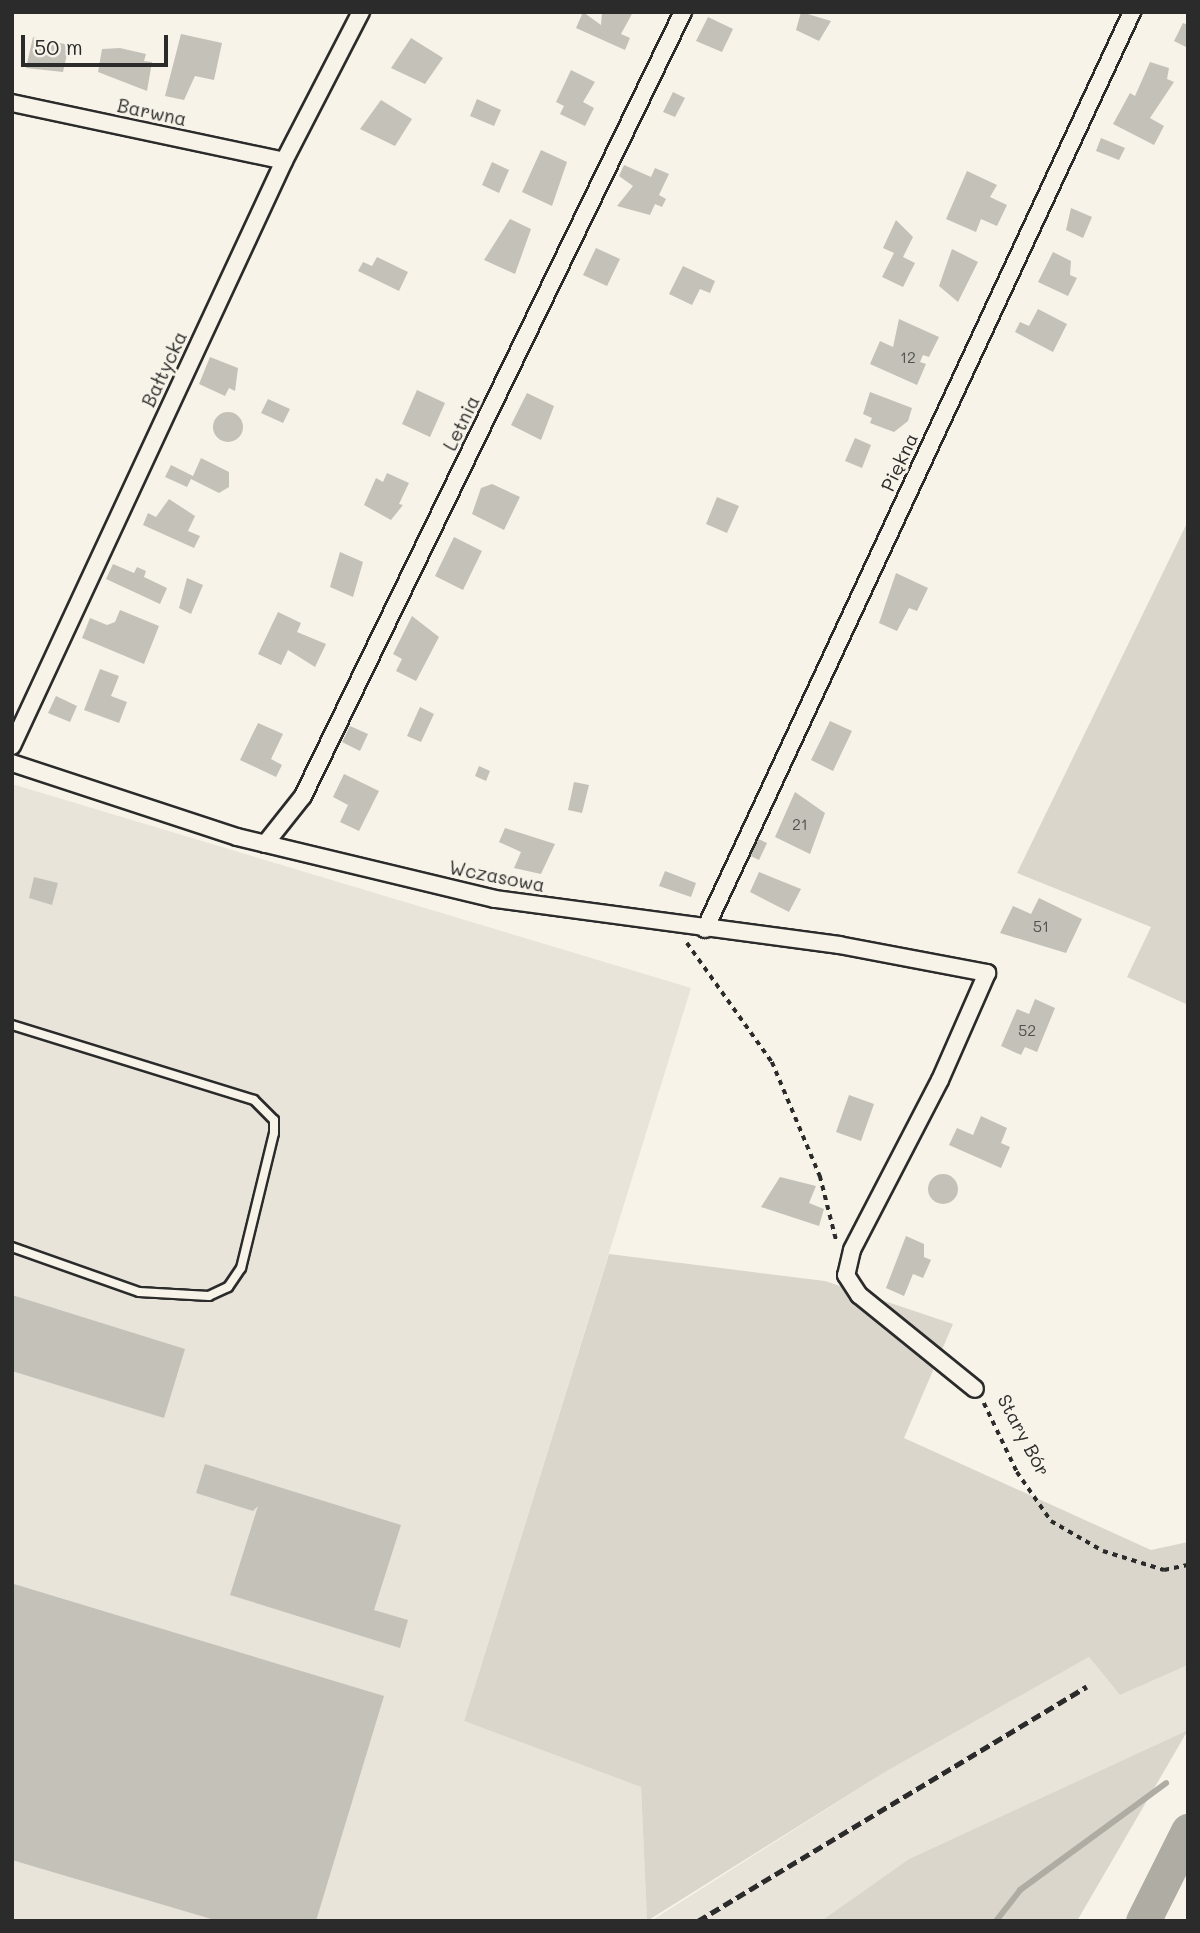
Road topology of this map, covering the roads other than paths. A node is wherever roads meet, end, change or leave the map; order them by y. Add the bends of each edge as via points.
1 (361, 12) edge
2 (683, 12) edge
3 (1132, 12) edge
4 (12, 103) edge
5 (284, 161) junction
6 (12, 746) edge
7 (12, 763) edge
8 (265, 844) junction
9 (705, 929) junction
10 (12, 1025) edge
11 (12, 1247) edge
12 (845, 1275) joint
13 (975, 1389) road end

1 - 5 street, Bałtycka
2 - 8 street, Letnia via 303,796
3 - 9 street, Piękna
4 - 5 street, Barwna
5 - 6 street, Bałtycka
7 - 8 street, Wczasowa
8 - 9 street, Wczasowa via 495,899
9 - 12 street, Wczasowa via 942,961 987,973 940,1080 852,1250
10 - 11 lane via 254,1100 274,1120 240,1268 228,1287 209,1297 139,1292
12 - 13 street, Stary Bór via 859,1295

